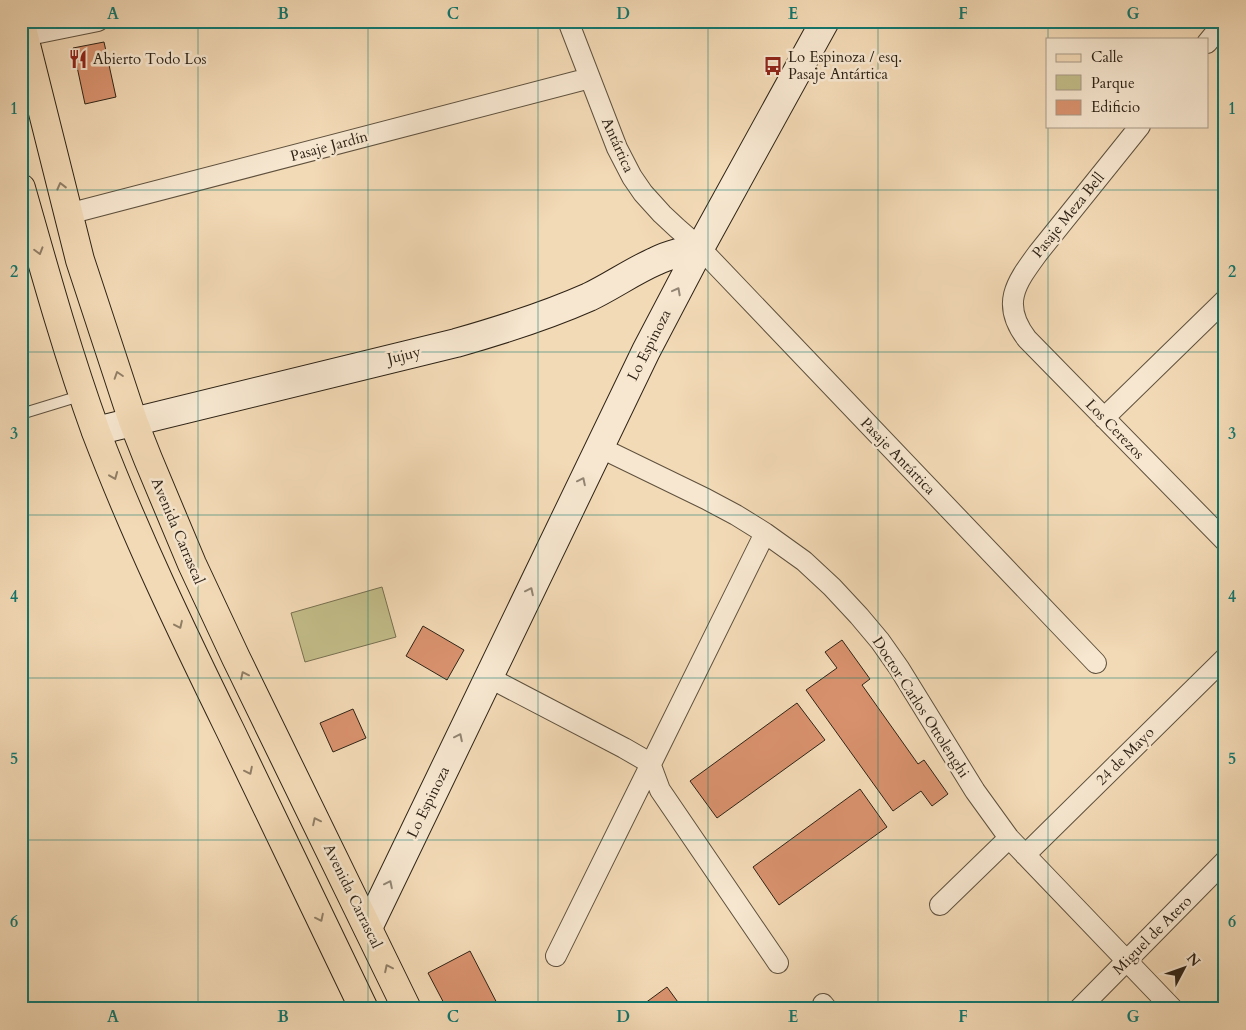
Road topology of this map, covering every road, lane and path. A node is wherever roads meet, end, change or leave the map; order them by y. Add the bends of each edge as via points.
1 (98, 21) edge
2 (568, 21) edge
3 (825, 21) edge
4 (1224, 21) edge
5 (22, 31) edge
6 (1208, 42) edge
7 (590, 78) junction
8 (1138, 128) edge
9 (21, 188) edge
10 (68, 214) junction
11 (700, 248) junction
12 (1225, 300) edge
13 (1013, 312) joint
14 (84, 394) junction
15 (21, 414) edge
16 (1104, 418) junction
17 (133, 421) junction
18 (96, 431) junction
19 (599, 448) junction
20 (765, 533) junction
21 (1225, 541) edge
22 (1225, 658) edge
23 (1096, 663) dead end
24 (488, 677) junction
25 (650, 763) junction
26 (1009, 838) junction
27 (1025, 855) junction
28 (1225, 861) edge
29 (940, 905) dead end
30 (368, 928) junction
31 (556, 956) dead end
32 (1126, 961) junction
33 (778, 963) dead end
34 (364, 1009) edge
35 (407, 1009) edge
36 (1079, 1009) edge
37 (1172, 1009) edge

1 - 5 street
2 - 7 street, Antártica
3 - 11 main road, Lo Espinoza
4 - 6 street
10 -> 5 main road, Avenida Carrascal
7 - 10 street, Pasaje Jardín
7 - 11 street, Antártica via 632,177 662,214
8 - 13 street, Pasaje Meza Bell via 1022,274 1014,292
9 -> 14 main road
17 -> 10 main road, Avenida Carrascal
11 - 17 main road, Jujuy via 658,260 592,296 498,331
19 -> 11 main road, Lo Espinoza
11 - 23 street, Pasaje Antártica
12 - 16 street
13 - 16 street, Los Cerezos via 1027,339
14 - 15 lane
14 - 18 main road
16 - 21 street, Los Cerezos
17 - 18 main road, Jujuy
30 -> 17 main road, Avenida Carrascal via 192,564
18 -> 34 main road via 170,606
19 - 20 street, Doctor Carlos Ottolenghi via 706,499
24 -> 19 main road, Lo Espinoza
20 - 25 street
20 - 26 street, Doctor Carlos Ottolenghi via 804,561 832,587 880,641 975,791
22 - 27 street, 24 de Mayo
24 - 25 street
30 -> 24 main road, Lo Espinoza
25 - 31 street
25 - 33 street via 660,790
26 - 27 street, Doctor Carlos Ottolenghi
26 - 29 street
27 - 32 street, Doctor Carlos Ottolenghi
28 - 32 street, Miguel de Atero
35 -> 30 main road, Avenida Carrascal
32 - 36 street, Miguel de Atero
32 - 37 street, Doctor Carlos Ottolenghi

